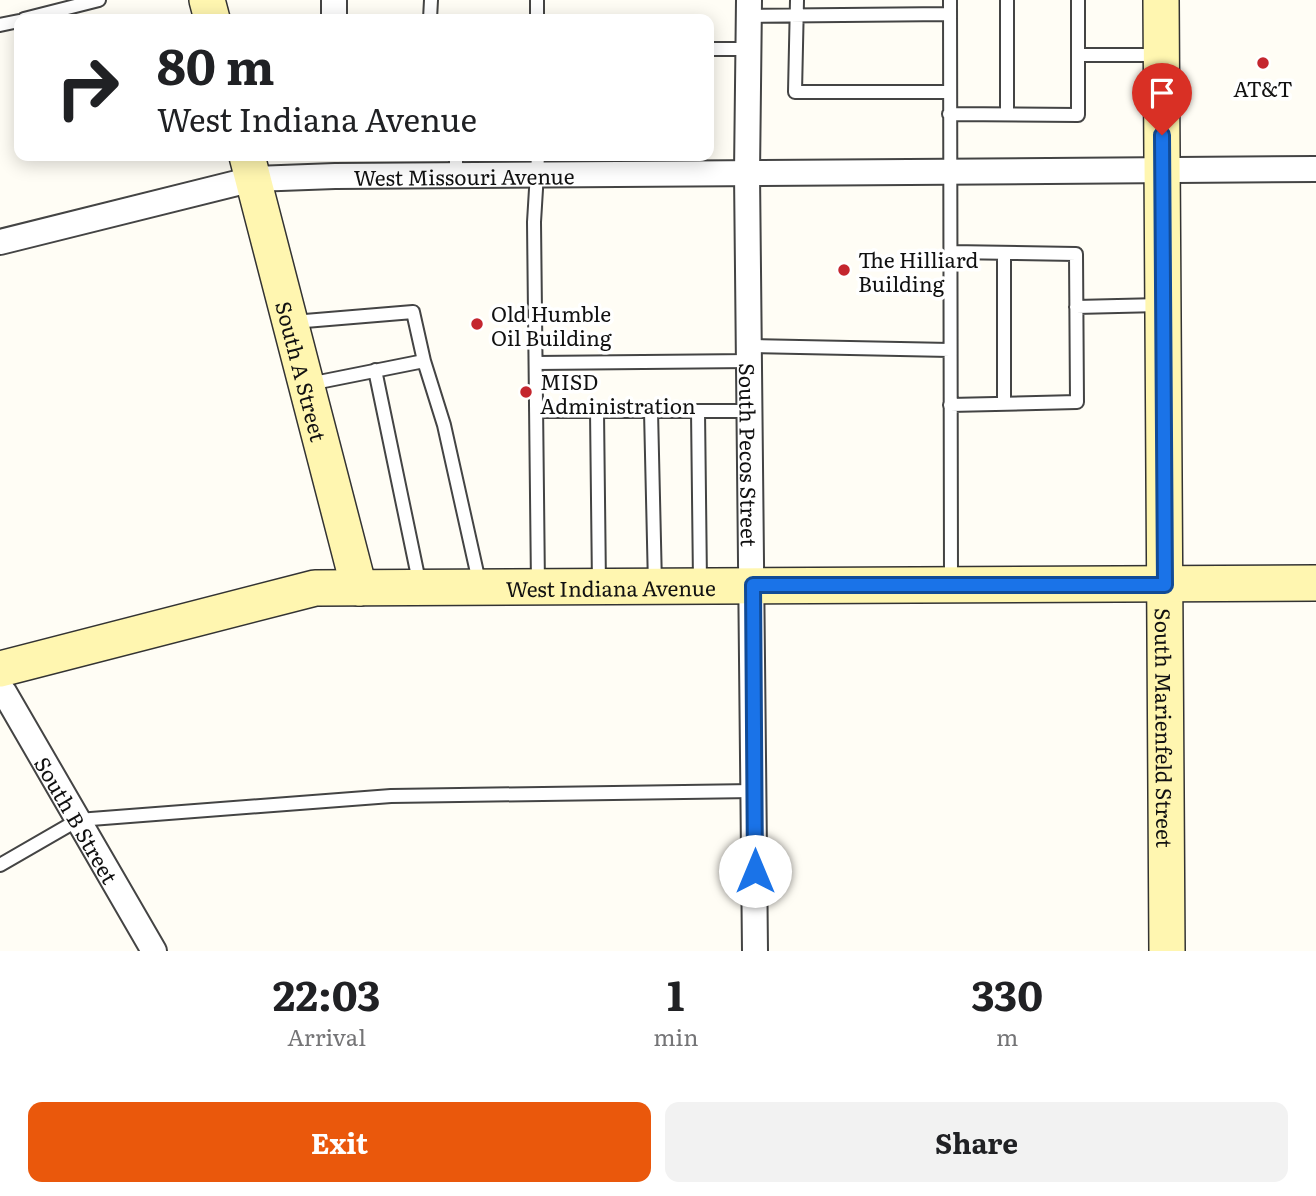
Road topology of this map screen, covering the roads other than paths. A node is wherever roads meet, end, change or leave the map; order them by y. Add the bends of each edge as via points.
1 (99, 0) edge
2 (797, 0) edge
3 (950, 0) edge
4 (1007, 0) edge
5 (1078, 0) edge
6 (1161, 0) edge
7 (749, 8) edge
8 (45, 14) edge
9 (950, 14) junction
10 (796, 16) junction
11 (714, 49) edge
12 (749, 49) junction
13 (1161, 54) junction
14 (1078, 55) junction
15 (949, 92) junction
16 (949, 114) junction
17 (1007, 114) junction
18 (456, 165) edge
19 (538, 165) edge
20 (335, 166) edge
21 (250, 167) edge
22 (1316, 169) edge
23 (1162, 170) junction
24 (950, 172) junction
25 (747, 173) junction
26 (0, 242) edge
27 (950, 252) junction
28 (1004, 253) junction
29 (1163, 305) junction
30 (1076, 307) junction
31 (290, 322) junction
32 (950, 350) junction
33 (750, 354) junction
34 (424, 361) junction
35 (536, 363) junction
36 (375, 370) junction
37 (306, 384) junction
38 (1004, 404) junction
39 (950, 405) junction
40 (536, 411) junction
41 (597, 411) junction
42 (650, 411) junction
43 (698, 411) junction
44 (750, 411) junction
45 (1316, 583) edge
46 (753, 585) junction
47 (951, 585) junction
48 (1165, 585) junction
49 (480, 586) junction
50 (538, 586) junction
51 (598, 586) junction
52 (655, 586) junction
53 (700, 586) junction
54 (359, 588) junction
55 (420, 588) junction
56 (0, 669) edge
57 (0, 689) edge
58 (754, 791) junction
59 (78, 820) junction
60 (0, 864) edge
61 (154, 951) edge
62 (755, 951) edge
63 (1167, 951) edge

1 - 8 lane
2 - 10 lane
3 - 9 lane
4 - 17 lane
5 - 14 lane
6 - 13 street, South Marienfeld Street
7 - 10 lane
7 - 12 street, South Pecos Street
9 - 10 lane
9 - 15 lane
10 - 15 lane via 796,92
11 - 12 lane
12 - 25 street, South Pecos Street
13 - 14 lane
13 - 23 street, South Marienfeld Street
14 - 17 lane via 1078,115
15 - 16 lane
16 - 17 lane
16 - 24 lane
18 - 19 street, West Missouri Avenue
18 - 20 street, West Missouri Avenue
19 - 25 street, West Missouri Avenue
19 - 35 lane
20 - 21 street, West Missouri Avenue
21 - 26 street, West Missouri Avenue
21 - 31 street, South A Street
22 - 23 street, West Missouri Avenue
23 - 24 street, West Missouri Avenue
23 - 29 street, South Marienfeld Street
24 - 25 street, West Missouri Avenue
24 - 27 lane
25 - 33 street, South Pecos Street
27 - 28 lane
27 - 32 lane
28 - 30 lane via 1076,254
28 - 38 lane
29 - 30 lane
29 - 48 street, South Marienfeld Street
30 - 38 lane via 1077,402
31 - 34 lane via 413,312
31 - 37 street, South A Street
32 - 33 lane
32 - 39 lane
33 - 35 lane
33 - 44 street, South Pecos Street
34 - 36 lane
34 - 49 lane via 444,425
35 - 40 lane
36 - 37 lane
36 - 55 lane
37 - 54 street, South A Street
38 - 39 lane
39 - 47 lane
40 - 41 lane
40 - 50 lane
41 - 42 lane
41 - 51 lane
42 - 43 lane
42 - 52 lane
43 - 44 lane
43 - 53 lane
44 - 46 street, South Pecos Street
45 - 48 street, West Indiana Avenue
46 - 47 street, West Indiana Avenue
46 - 53 street, West Indiana Avenue
46 - 58 street, South Pecos Street
47 - 48 street, West Indiana Avenue
48 - 63 street, South Marienfeld Street
49 - 50 street, West Indiana Avenue
49 - 55 street, West Indiana Avenue
50 - 51 street, West Indiana Avenue
51 - 52 street, West Indiana Avenue
52 - 53 street, West Indiana Avenue
54 - 55 street, West Indiana Avenue
54 - 56 street, West Indiana Avenue via 315,588
57 - 59 street, South B Street
58 - 59 lane via 391,796
58 - 62 street, South Pecos Street
59 - 60 lane
59 - 61 street, South B Street

